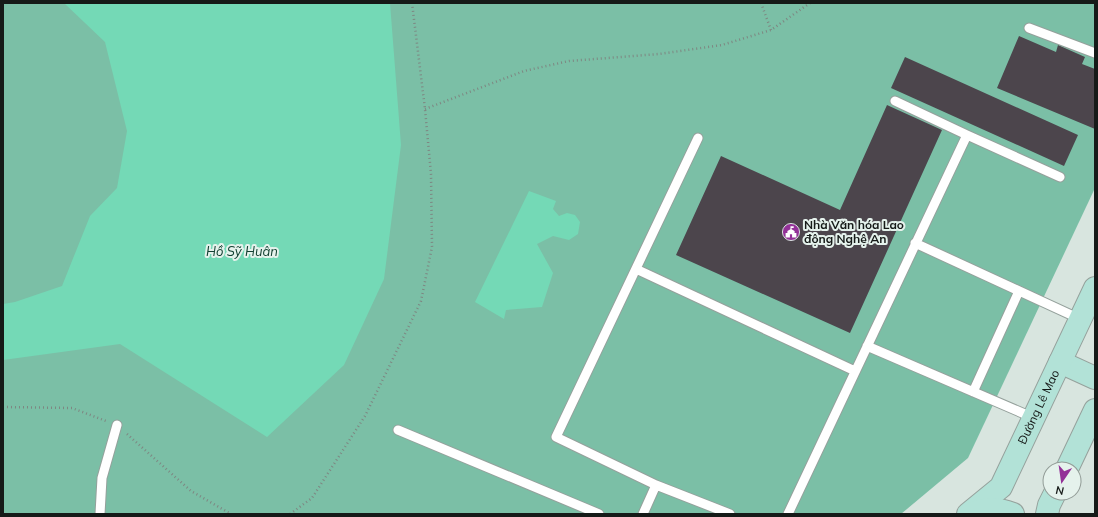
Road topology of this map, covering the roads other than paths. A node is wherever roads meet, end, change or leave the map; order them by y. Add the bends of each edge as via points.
1 (1029, 28) dead end
2 (1095, 53) edge
3 (895, 101) dead end
4 (967, 135) junction
5 (698, 138) dead end
6 (1060, 177) dead end
7 (915, 243) junction
8 (636, 269) junction
9 (1095, 288) edge
10 (1020, 291) junction
11 (1080, 319) junction
12 (867, 346) junction
13 (1060, 362) junction
14 (855, 371) junction
15 (1095, 378) edge
16 (973, 392) junction
17 (1095, 410) edge
18 (1034, 418) junction
19 (117, 425) dead end
20 (398, 430) dead end
21 (1070, 461) edge
22 (656, 485) junction
23 (1051, 501) edge
24 (100, 514) edge
25 (599, 514) edge
26 (643, 514) edge
27 (730, 514) edge
28 (788, 514) edge
29 (969, 514) edge
30 (1012, 514) edge
31 (1047, 514) edge

1 - 2 lane
3 - 4 lane
4 - 6 lane
4 - 7 lane
5 - 8 lane
7 - 10 lane
7 - 12 lane
8 - 14 lane
8 - 22 lane via 556,437
9 - 11 main road, Đường Lê Mao
10 - 11 lane
10 - 16 lane
11 - 13 main road, Đường Lê Mao
12 - 14 lane
12 - 16 lane
13 - 15 main road
13 - 18 main road, Đường Lê Mao
14 - 28 lane
16 - 18 lane
17 - 21 main road
18 - 29 main road, Đường Lê Mao via 1001,487
19 - 24 lane via 102,478
20 - 25 lane
22 - 26 lane
22 - 27 lane
23 - 31 main road
29 - 30 main road via 990,509

